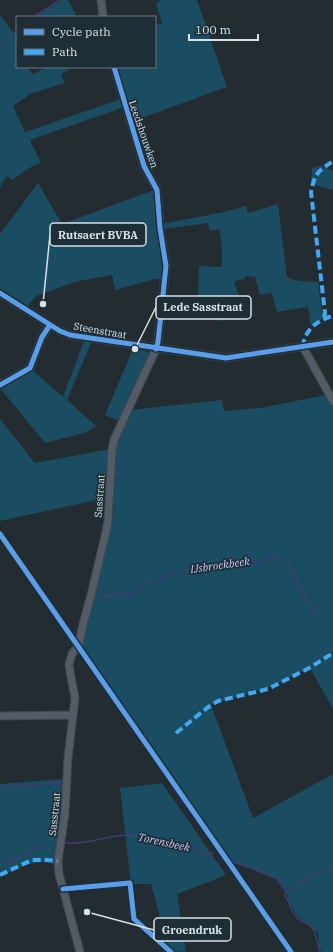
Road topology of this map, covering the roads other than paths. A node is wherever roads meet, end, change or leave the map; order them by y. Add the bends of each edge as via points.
1 (101, 0) edge
2 (103, 16) edge
3 (114, 68) edge
4 (0, 293) edge
5 (50, 325) junction
6 (333, 342) edge
7 (303, 347) junction
8 (156, 348) junction
9 (0, 385) edge
10 (333, 402) edge
11 (72, 715) junction
12 (0, 716) edge
13 (80, 952) edge

1 - 2 street
3 - 8 street, Leedshouwken via 144,166 157,190 166,266
4 - 5 street, Steenstraat
5 - 8 street, Steenstraat via 70,335
5 - 9 street via 42,337 30,368
6 - 7 street, Steenstraat
7 - 8 street, Steenstraat via 226,358
7 - 10 street
8 - 11 street, Sasstraat via 114,440 105,536 79,645 69,664 75,694
11 - 12 street
11 - 13 street, Sasstraat via 65,814 58,861 59,874

